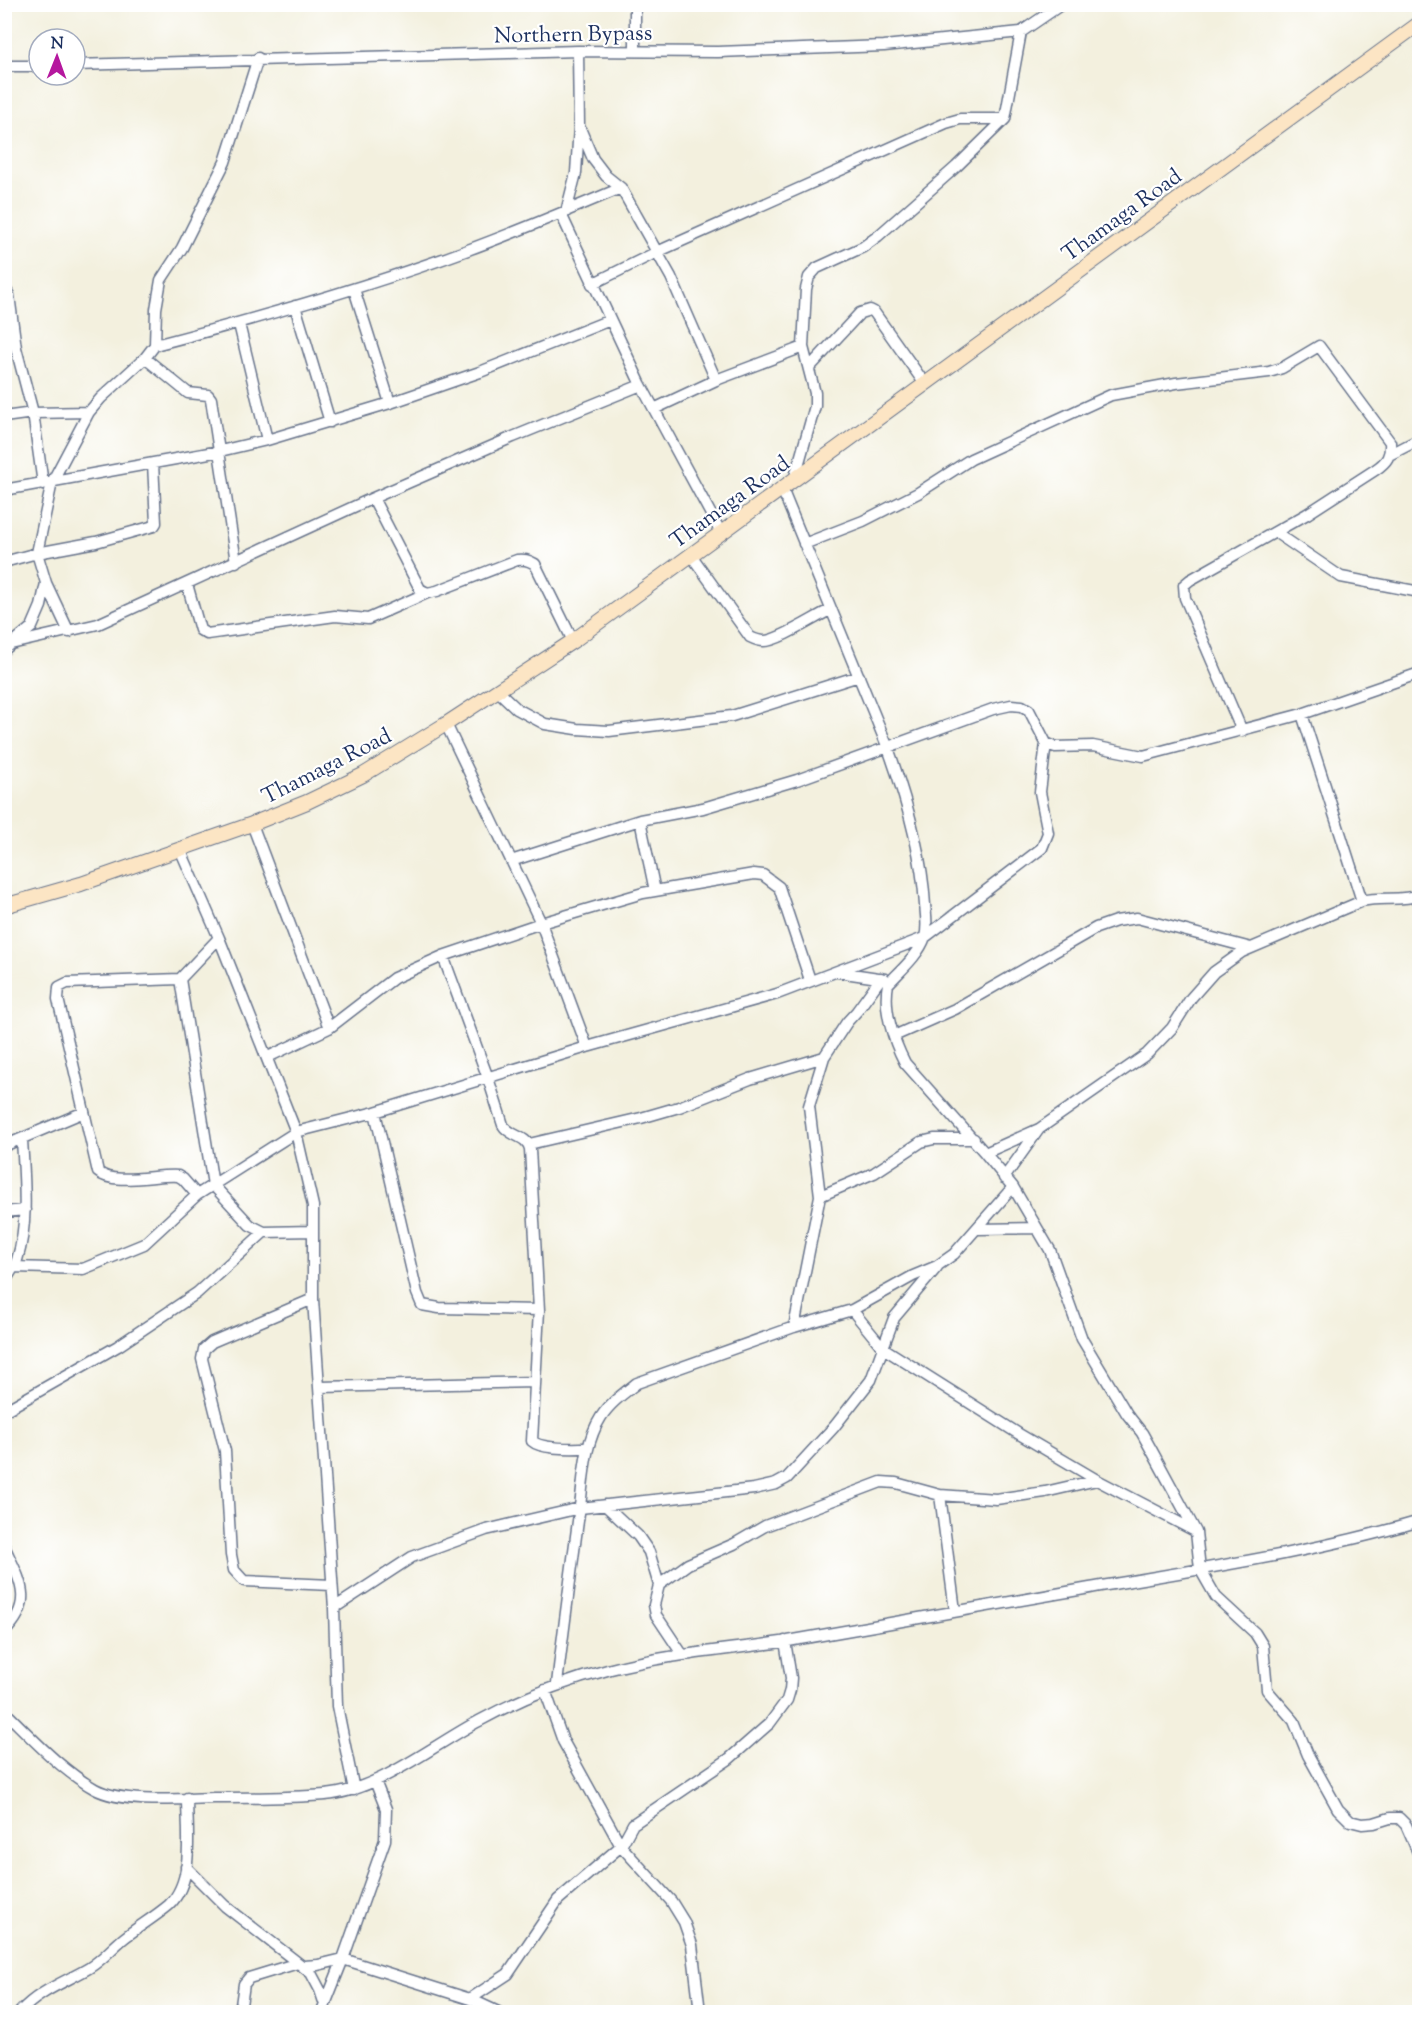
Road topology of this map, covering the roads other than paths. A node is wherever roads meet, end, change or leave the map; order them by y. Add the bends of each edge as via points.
1 (635, 4) edge
2 (1050, 4) edge
3 (1062, 4) edge
4 (1039, 20) junction
5 (1419, 23) edge
6 (1021, 32) junction
7 (578, 51) junction
8 (635, 51) junction
9 (258, 58) junction
10 (87, 65) edge
11 (4, 66) edge
12 (27, 66) edge
13 (1005, 119) junction
14 (579, 126) junction
15 (621, 188) junction
16 (564, 213) junction
17 (657, 252) junction
18 (592, 284) junction
19 (4, 286) edge
20 (354, 289) junction
21 (295, 306) junction
22 (610, 320) junction
23 (240, 324) junction
24 (155, 345) junction
25 (803, 347) junction
26 (10, 348) edge
27 (145, 358) junction
28 (809, 368) junction
29 (716, 380) junction
30 (924, 384) junction
31 (640, 385) junction
32 (390, 403) junction
33 (654, 409) junction
34 (89, 412) junction
35 (33, 413) junction
36 (4, 417) edge
37 (330, 422) junction
38 (1419, 439) edge
39 (267, 440) junction
40 (220, 451) junction
41 (1391, 454) junction
42 (153, 463) junction
43 (794, 480) junction
44 (47, 483) junction
45 (782, 489) junction
46 (4, 490) edge
47 (373, 498) junction
48 (1275, 532) junction
49 (721, 533) junction
50 (804, 544) junction
51 (37, 553) junction
52 (691, 555) junction
53 (4, 562) edge
54 (236, 562) junction
55 (46, 583) junction
56 (187, 584) junction
57 (1419, 592) edge
58 (427, 593) junction
59 (830, 610) junction
60 (69, 632) junction
61 (573, 641) junction
62 (8, 647) edge
63 (1419, 673) edge
64 (859, 676) junction
65 (498, 691) junction
66 (1302, 714) junction
67 (446, 724) junction
68 (1242, 730) junction
69 (1046, 742) junction
70 (888, 748) junction
71 (639, 820) junction
72 (252, 824) junction
73 (180, 849) junction
74 (511, 861) junction
75 (655, 891) junction
76 (1419, 895) edge
77 (1362, 901) junction
78 (4, 906) edge
79 (541, 922) junction
80 (219, 938) junction
81 (924, 938) junction
82 (1251, 948) junction
83 (443, 956) junction
84 (837, 972) junction
85 (886, 979) junction
86 (180, 980) junction
87 (810, 980) junction
88 (329, 1028) junction
89 (894, 1036) junction
90 (587, 1047) junction
91 (268, 1057) junction
92 (824, 1057) junction
93 (488, 1078) junction
94 (84, 1112) junction
95 (375, 1112) junction
96 (1039, 1129) junction
97 (296, 1132) junction
98 (22, 1139) junction
99 (974, 1139) junction
100 (529, 1144) junction
101 (4, 1146) edge
102 (986, 1153) junction
103 (1004, 1178) junction
104 (213, 1185) junction
105 (1013, 1187) junction
106 (197, 1195) junction
107 (820, 1196) junction
108 (25, 1210) junction
109 (4, 1212) edge
110 (978, 1228) junction
111 (1037, 1228) junction
112 (313, 1231) junction
113 (264, 1232) junction
114 (937, 1266) junction
115 (14, 1267) junction
116 (4, 1285) edge
117 (313, 1299) junction
118 (539, 1310) junction
119 (852, 1310) junction
120 (794, 1327) junction
121 (883, 1348) junction
122 (535, 1382) junction
123 (320, 1387) junction
124 (4, 1411) edge
125 (587, 1448) junction
126 (1097, 1480) junction
127 (940, 1495) junction
128 (605, 1505) junction
129 (580, 1508) junction
130 (1419, 1521) edge
131 (1196, 1532) junction
132 (4, 1546) edge
133 (1200, 1569) junction
134 (332, 1585) junction
135 (659, 1585) junction
136 (334, 1608) junction
137 (955, 1611) junction
138 (4, 1632) edge
139 (785, 1641) junction
140 (682, 1654) junction
141 (557, 1684) junction
142 (545, 1690) junction
143 (4, 1711) edge
144 (375, 1781) junction
145 (354, 1790) junction
146 (187, 1798) junction
147 (621, 1846) junction
148 (1419, 1857) edge
149 (186, 1867) junction
150 (344, 1959) junction
151 (301, 1964) junction
152 (470, 1999) junction
153 (323, 2009) edge
154 (1419, 2009) edge
155 (20, 2013) edge
156 (240, 2013) edge
157 (498, 2013) edge
158 (700, 2013) edge
159 (1414, 2013) edge

1 - 8 street
2 - 4 street
3 - 4 street, Northern Bypass
4 - 6 street, Northern Bypass
5 - 30 main road, Thamaga Road
6 - 8 street, Northern Bypass via 863,47
6 - 13 street
7 - 8 street, Northern Bypass
7 - 9 street, Northern Bypass
7 - 14 street
9 - 10 street, Northern Bypass
9 - 24 street via 225,162 182,248 161,280
11 - 12 street
13 - 17 street via 960,119 946,123
13 - 25 street via 878,236 817,268 809,277
14 - 15 street via 593,159
14 - 16 street via 576,173
15 - 16 street
15 - 17 street
16 - 18 street
16 - 20 street
17 - 18 street
17 - 29 street
18 - 22 street
19 - 26 street via 9,296
20 - 21 street
20 - 32 street
21 - 23 street
21 - 37 street
22 - 31 street
22 - 32 street
23 - 24 street
23 - 39 street
24 - 27 street
25 - 28 street
25 - 29 street
26 - 35 street
27 - 34 street
27 - 40 street via 188,393 210,397
28 - 30 street via 860,313 870,310
28 - 43 street via 815,406
29 - 33 street
30 - 43 main road, Thamaga Road
31 - 33 street
31 - 47 street
32 - 37 street
33 - 49 street
34 - 35 street
34 - 44 street
35 - 36 street
35 - 44 street
37 - 39 street
38 - 41 street
39 - 40 street
40 - 42 street
40 - 54 street
41 - 48 street via 1385,464
41 - 50 street via 1390,442 1319,346 1269,372 1176,382 1111,395 971,459 918,493 863,521
42 - 44 street
42 - 51 street via 154,526
43 - 45 main road, Thamaga Road
44 - 46 street
44 - 51 street
45 - 49 main road, Thamaga Road
45 - 50 street
47 - 54 street
47 - 58 street via 417,585
48 - 57 street via 1341,577
48 - 68 street via 1184,585 1185,598
49 - 52 main road, Thamaga Road
50 - 59 street
51 - 53 street
51 - 55 street
52 - 59 street via 750,637 757,640 776,638
52 - 61 main road, Thamaga Road
54 - 56 street
55 - 60 street
55 - 62 street via 32,627
56 - 58 street via 200,630 207,634 334,616 368,619
56 - 60 street via 98,624
58 - 61 street via 524,559 535,564
59 - 64 street
60 - 62 street
61 - 65 main road, Thamaga Road
63 - 66 street
64 - 65 street via 732,716 609,731 545,724 518,709
64 - 70 street
65 - 67 main road, Thamaga Road
66 - 68 street
66 - 77 street
67 - 72 main road, Thamaga Road via 363,775
67 - 74 street
68 - 69 street via 1143,756 1093,746 1055,747
69 - 70 street via 1029,710 1011,705
69 - 81 street via 1040,792 1048,833 1042,848
70 - 71 street via 703,808
70 - 81 street via 899,777 924,886
71 - 74 street
71 - 75 street
72 - 73 main road, Thamaga Road
72 - 88 street
73 - 78 main road, Thamaga Road
73 - 80 street
74 - 79 street
75 - 79 street
75 - 87 street via 754,874 772,880 779,887
76 - 77 street
77 - 82 street
79 - 83 street
79 - 90 street
80 - 86 street
80 - 91 street
81 - 84 street
81 - 85 street via 917,951
82 - 89 street via 1137,918 1116,921 1096,928 955,1009
82 - 96 street via 1214,972 1147,1054
83 - 88 street via 394,978
83 - 93 street
84 - 85 street
84 - 87 street
85 - 89 street
85 - 92 street via 847,1022
86 - 94 street via 67,982 59,987 58,999
86 - 104 street
87 - 90 street via 777,994
88 - 91 street
89 - 99 street via 905,1063
90 - 93 street
91 - 97 street
92 - 100 street via 750,1079 679,1107
92 - 107 street via 810,1106
93 - 95 street
93 - 100 street via 507,1131
94 - 98 street
94 - 106 street via 101,1175 122,1179 178,1176
95 - 97 street
95 - 118 street via 422,1305
96 - 102 street
96 - 103 street
97 - 104 street
97 - 112 street via 313,1206
98 - 101 street
98 - 108 street
99 - 102 street
99 - 107 street via 921,1142 874,1173
100 - 118 street
102 - 103 street
103 - 105 street
104 - 106 street
104 - 113 street via 250,1225
105 - 110 street
105 - 111 street
106 - 115 street via 150,1240 90,1268
107 - 120 street
108 - 109 street
108 - 115 street
110 - 111 street
110 - 114 street
111 - 131 street via 1050,1250 1082,1340 1142,1433
112 - 113 street
112 - 117 street
113 - 124 street via 197,1293 118,1346
114 - 119 street
114 - 121 street via 894,1318
115 - 116 street
117 - 123 street
117 - 134 street via 212,1342 204,1349 202,1359 225,1451 234,1570 244,1581
118 - 122 street
119 - 120 street
119 - 121 street
120 - 125 street via 637,1383 600,1418
121 - 126 street
121 - 128 street via 871,1380 787,1478 754,1489
122 - 123 street
122 - 125 street via 532,1441 544,1446
123 - 134 street
125 - 129 street
126 - 127 street via 996,1499
126 - 131 street
127 - 135 street via 881,1482 765,1526 734,1545 688,1564
127 - 137 street
128 - 129 street
128 - 135 street via 644,1543
129 - 136 street via 486,1530 412,1557
129 - 141 street
130 - 133 street via 1364,1537
131 - 133 street
132 - 138 street via 24,1598 16,1619
133 - 137 street
133 - 148 street via 1216,1597 1255,1633 1263,1646 1267,1690 1294,1720 1338,1809 1350,1821 1362,1824 1399,1818 1407,1825
134 - 136 street
135 - 140 street via 656,1615
136 - 145 street via 338,1713
137 - 139 street
139 - 140 street
139 - 147 street via 790,1690 770,1723 729,1759 633,1824
140 - 141 street
141 - 142 street
142 - 144 street via 480,1720
142 - 147 street via 564,1741
143 - 146 street via 68,1770 94,1788 119,1797
144 - 145 street
144 - 150 street via 386,1809 385,1840
145 - 146 street via 327,1795
146 - 149 street
147 - 152 street via 558,1900 507,1974
147 - 158 street via 671,1901 684,1922 692,1945
149 - 151 street via 225,1906
149 - 155 street via 170,1904 92,1966 33,1999
150 - 151 street
150 - 152 street
150 - 153 street
151 - 153 street via 316,1980
151 - 156 street via 249,1978 244,1984
152 - 157 street
154 - 159 street

